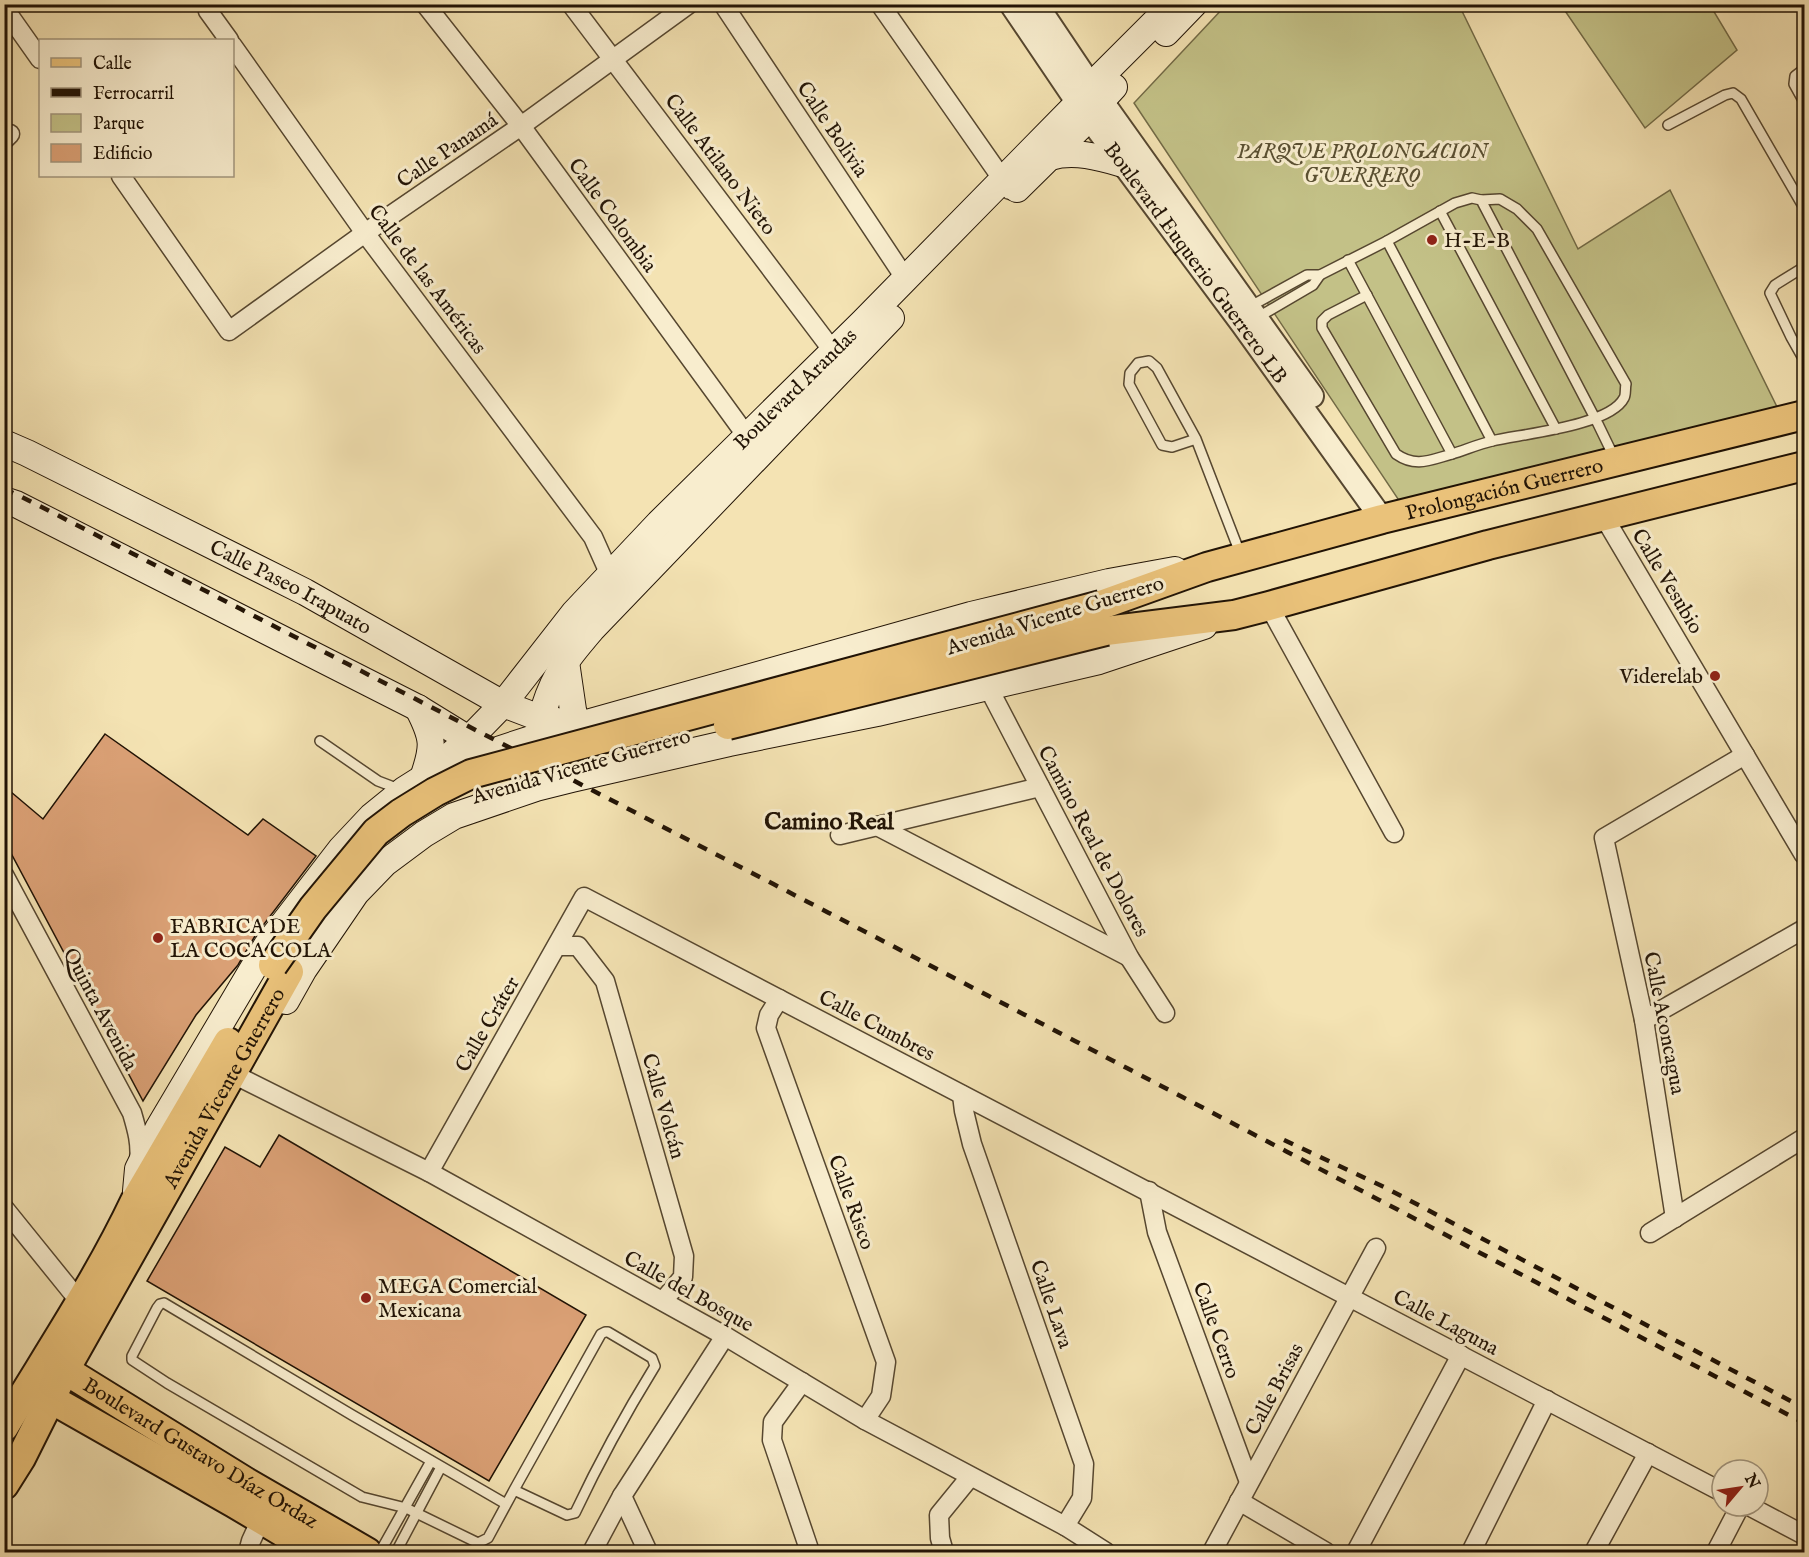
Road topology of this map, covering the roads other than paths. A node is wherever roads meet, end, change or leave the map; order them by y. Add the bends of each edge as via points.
1 (424, 4) edge
2 (571, 4) edge
3 (689, 4) edge
4 (723, 4) edge
5 (880, 4) edge
6 (1011, 4) edge
7 (1036, 4) edge
8 (1194, 4) edge
9 (1168, 6) edge
10 (205, 7) edge
11 (4, 8) edge
12 (228, 39) edge
13 (234, 48) edge
14 (39, 58) edge
15 (614, 59) junction
16 (1804, 69) edge
17 (1090, 102) junction
18 (1804, 102) edge
19 (1668, 125) dead end
20 (521, 126) junction
21 (1050, 157) junction
22 (1123, 164) junction
23 (122, 177) edge
24 (1007, 186) junction
25 (1481, 200) junction
26 (1804, 208) edge
27 (1440, 211) junction
28 (365, 233) junction
29 (1387, 241) junction
30 (1348, 260) junction
31 (1804, 267) edge
32 (1320, 275) junction
33 (905, 278) junction
34 (1367, 295) junction
35 (1250, 316) junction
36 (833, 351) junction
37 (1804, 360) edge
38 (1804, 415) edge
39 (1595, 419) junction
40 (1556, 429) junction
41 (1196, 439) junction
42 (1492, 441) junction
43 (6, 442) edge
44 (753, 445) junction
45 (1452, 454) junction
46 (1616, 462) junction
47 (1804, 466) edge
48 (4, 500) edge
49 (1389, 517) junction
50 (1604, 517) junction
51 (593, 537) junction
52 (627, 557) junction
53 (1242, 558) junction
54 (1207, 567) junction
55 (646, 574) junction
56 (610, 575) junction
57 (625, 596) junction
58 (1269, 606) junction
59 (1234, 615) junction
60 (1104, 618) junction
61 (566, 662) junction
62 (988, 687) junction
63 (503, 704) junction
64 (418, 708) junction
65 (578, 726) junction
66 (539, 728) junction
67 (320, 741) dead end
68 (480, 745) junction
69 (1745, 755) junction
70 (592, 775) junction
71 (423, 779) junction
72 (1040, 787) junction
73 (536, 788) junction
74 (462, 813) junction
75 (878, 826) junction
76 (1394, 833) dead end
77 (840, 835) dead end
78 (1804, 855) edge
79 (4, 875) edge
80 (584, 897) joint
81 (1804, 929) edge
82 (557, 946) junction
83 (1129, 957) junction
84 (281, 968) junction
85 (779, 999) junction
86 (1165, 1013) dead end
87 (1644, 1020) junction
88 (243, 1079) junction
89 (962, 1095) junction
90 (1804, 1138) edge
91 (138, 1169) junction
92 (429, 1172) junction
93 (1149, 1191) junction
94 (135, 1201) junction
95 (4, 1208) edge
96 (1675, 1218) junction
97 (146, 1229) junction
98 (1650, 1233) dead end
99 (1376, 1248) dead end
100 (1349, 1297) junction
101 (663, 1301) junction
102 (80, 1302) junction
103 (725, 1336) junction
104 (1461, 1355) junction
105 (65, 1370) junction
106 (802, 1382) junction
107 (51, 1399) junction
108 (1548, 1400) junction
109 (865, 1420) junction
110 (4, 1426) edge
111 (1648, 1453) junction
112 (431, 1461) junction
113 (441, 1467) junction
114 (970, 1477) junction
115 (1250, 1482) junction
116 (4, 1485) edge
117 (1710, 1486) edge
118 (514, 1490) junction
119 (622, 1496) junction
120 (1239, 1501) junction
121 (506, 1504) junction
122 (406, 1508) junction
123 (417, 1513) junction
124 (1770, 1517) edge
125 (1734, 1518) edge
126 (261, 1519) junction
127 (1065, 1526) junction
128 (1804, 1535) edge
129 (248, 1552) edge
130 (316, 1552) edge
131 (367, 1552) edge
132 (380, 1552) edge
133 (396, 1552) edge
134 (592, 1552) edge
135 (648, 1552) edge
136 (810, 1552) edge
137 (944, 1552) edge
138 (1106, 1552) edge
139 (1212, 1552) edge
140 (1326, 1552) edge
141 (1356, 1552) edge
142 (1471, 1552) edge
143 (1594, 1552) edge
144 (1716, 1552) edge

1 - 20 street, Calle Colombia
2 - 15 street, Calle Atilano Nieto
3 - 15 street, Calle Panamá
4 - 33 street, Calle Bolivia
5 - 24 street
6 - 17 street, Boulevard Euquerio Guerrero LB
7 - 17 street, Boulevard Euquerio Guerrero LB
8 - 17 main road, Boulevard Arandas
9 - 17 main road, Boulevard Arandas
10 - 12 street
11 - 14 street
13 - 28 street, Calle de las Américas
15 - 20 street, Calle Panamá
15 - 36 street, Calle Atilano Nieto
16 - 18 lane via 1795,76 1794,84
17 - 21 main road, Boulevard Arandas
17 - 22 street, Boulevard Euquerio Guerrero LB
17 - 24 main road, Boulevard Arandas
17 - 35 street, Boulevard Euquerio Guerrero LB
19 - 26 lane via 1733,93 1741,99
20 - 28 street, Calle Panamá
20 - 44 street, Calle Colombia
21 - 22 main road via 1088,155
21 - 24 main road, Boulevard Arandas
22 - 35 street, Boulevard Euquerio Guerrero LB
23 - 28 street, Calle Panamá via 230,331
24 - 33 main road, Boulevard Arandas
24 - 44 main road, Boulevard Arandas
25 - 27 lane via 1472,198
25 - 39 lane
25 - 39 lane via 1500,199 1537,229 1618,368 1626,384 1624,398
27 - 29 lane
27 - 40 lane
28 - 51 street, Calle de las Américas
29 - 30 lane
29 - 42 lane
30 - 32 lane
30 - 34 lane
31 - 37 lane via 1775,285 1770,293
32 - 35 lane via 1313,285
32 - 35 lane via 1307,275
33 - 36 main road, Boulevard Arandas
34 - 45 lane
34 - 45 lane via 1328,315 1322,328 1396,454 1405,461 1420,463
35 - 49 street, Boulevard Euquerio Guerrero LB
36 - 44 main road, Boulevard Arandas
38 - 46 main road, Prolongación Guerrero
39 - 40 lane
39 - 46 lane
40 - 42 lane
41 - 41 lane via 1157,368 1149,361 1138,363 1130,373 1130,384 1162,445 1172,447
41 - 53 lane
42 - 45 lane
43 - 63 main road, Calle Paseo Irapuato via 305,592
44 - 52 main road, Boulevard Arandas
44 - 55 main road, Boulevard Arandas
46 - 49 main road, Prolongación Guerrero
47 - 50 main road
48 - 64 main road
49 - 53 main road, Prolongación Guerrero
50 - 58 main road
50 - 69 street, Calle Vesubio
51 - 52 street, Calle de las Américas
51 - 56 street, Calle de las Américas
52 - 55 street, Calle de las Américas
52 - 56 main road, Boulevard Arandas
53 - 54 main road, Prolongación Guerrero
54 - 60 main road, Avenida Vicente Guerrero
54 - 65 main road via 1164,571 971,615
55 - 57 main road, Boulevard Arandas
56 - 57 street, Calle de las Américas
56 - 63 main road, Boulevard Arandas via 574,613
57 - 61 main road, Boulevard Arandas
58 - 59 main road
58 - 76 street
59 - 60 main road, Avenida Vicente Guerrero
59 - 62 main road via 1099,661
60 - 84 main road, Avenida Vicente Guerrero, bridge via 479,792 423,820 386,848
61 - 65 main road
61 - 66 main road, Boulevard Arandas via 550,692
62 - 70 main road
62 - 72 street, Camino Real de Dolores
63 - 66 main road, Calle Paseo Irapuato
63 - 68 main road, Boulevard Arandas
64 - 68 main road
64 - 71 main road via 432,740
65 - 66 main road
65 - 70 main road
66 - 68 main road
66 - 73 main road, Boulevard Arandas
67 - 71 lane via 378,781
68 - 71 main road, Boulevard Arandas
68 - 73 main road
69 - 78 street, Calle Vesubio
69 - 87 street, Calle Aconcagua via 1604,838
70 - 73 main road
71 - 74 main road via 455,778 462,790
71 - 91 main road, Boulevard Arandas via 372,816 341,849 267,945
72 - 75 street
72 - 83 street, Camino Real de Dolores
73 - 74 main road
74 - 88 main road via 392,858 356,893 304,969
75 - 77 street
75 - 83 street
79 - 91 street, Quinta Avenida via 132,1113 140,1149
80 - 82 street, Calle Cráter
80 - 85 street, Calle Cumbres
81 - 87 street
82 - 92 street, Calle Cráter
82 - 101 street, Calle Volcán via 578,946 605,981 684,1256 682,1277
83 - 86 street, Camino Real de Dolores
84 - 94 main road, Avenida Vicente Guerrero
84 - 97 main road, Avenida Vicente Guerrero
85 - 89 street, Calle Cumbres
85 - 109 street, Calle Risco via 768,1015 766,1028 886,1362 881,1395
87 - 96 street, Calle Aconcagua
88 - 92 street, Calle del Bosque
88 - 97 main road
89 - 93 street, Calle Cumbres
89 - 127 street, Calle Lava via 972,1144 1084,1464 1082,1498
90 - 96 street
91 - 94 main road
92 - 101 street, Calle del Bosque
93 - 100 street, Calle Laguna
93 - 115 street, Calle Cerro via 1157,1232
94 - 102 main road, Avenida Vicente Guerrero
95 - 102 street
96 - 98 street
97 - 105 main road, Avenida Vicente Guerrero
99 - 100 street, Calle Brisas
100 - 104 street, Calle Laguna
100 - 115 street, Calle Brisas
101 - 103 street, Calle del Bosque
102 - 110 main road, Avenida Vicente Guerrero
103 - 106 street, Calle del Bosque
103 - 119 street
104 - 108 street, Calle Laguna
104 - 141 street
105 - 107 main road, Avenida Vicente Guerrero
105 - 131 main road, Boulevard Gustavo Díaz Ordaz
106 - 109 street, Calle del Bosque
106 - 136 street via 773,1422 772,1440
107 - 116 main road, Avenida Vicente Guerrero
107 - 126 main road, Boulevard Gustavo Díaz Ordaz
108 - 111 street, Calle Laguna
108 - 142 street
109 - 114 street, Calle del Bosque
111 - 117 street, Calle Laguna
111 - 143 street
112 - 113 lane
112 - 122 lane
112 - 122 lane via 164,1303 157,1308 132,1360 362,1497
113 - 121 lane
113 - 123 lane
114 - 127 street, Calle del Bosque
114 - 137 street via 939,1515
115 - 120 street, Calle Brisas
118 - 118 lane via 567,1515 575,1513 655,1366 652,1358 608,1332 601,1334
118 - 121 lane
119 - 134 street
119 - 135 street
120 - 139 street, Calle Brisas
120 - 140 street
121 - 123 lane via 488,1538 478,1543
122 - 123 lane
122 - 132 lane
123 - 133 lane
124 - 128 street
125 - 144 street
126 - 129 street
126 - 130 main road, Boulevard Gustavo Díaz Ordaz
127 - 138 street, Calle del Bosque

